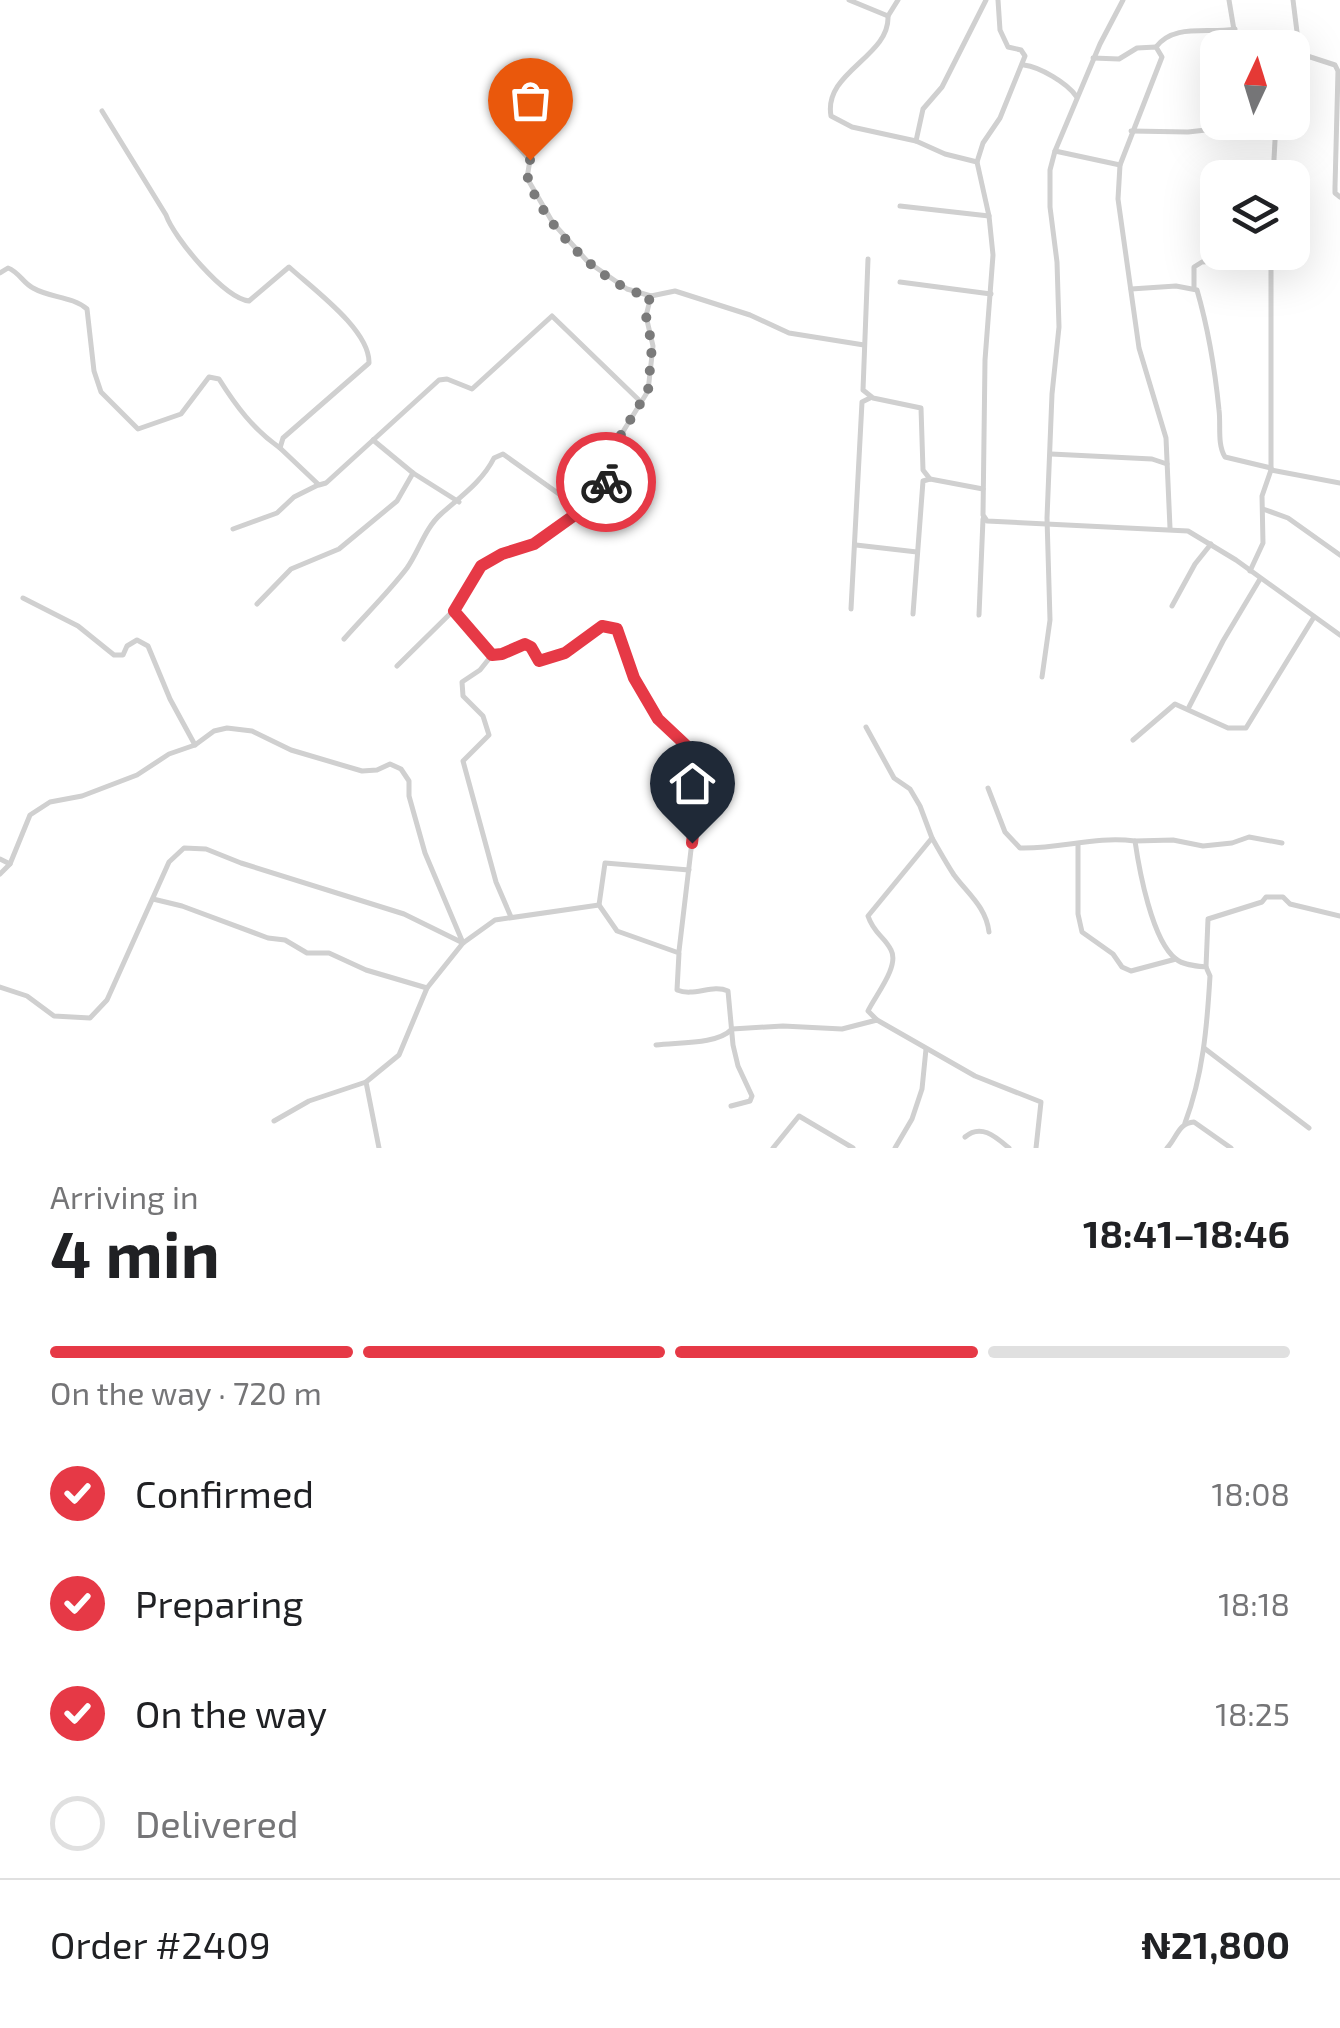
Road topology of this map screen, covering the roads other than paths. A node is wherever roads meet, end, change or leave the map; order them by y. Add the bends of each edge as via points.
1 (849, 0) edge
2 (898, 0) edge
3 (986, 0) edge
4 (998, 0) edge
5 (1123, 0) edge
6 (1229, 0) edge
7 (1292, 0) edge
8 (888, 16) junction
9 (1235, 29) joint
10 (1296, 30) edge
11 (1156, 47) junction
12 (1093, 58) junction
13 (1310, 58) edge
14 (1024, 65) junction
15 (1077, 97) junction
16 (102, 111) dead end
17 (497, 114) dead end
18 (1200, 130) edge
19 (1131, 132) junction
20 (916, 141) junction
21 (1055, 151) junction
22 (977, 162) junction
23 (1120, 165) junction
24 (1340, 197) edge
25 (900, 206) dead end
26 (989, 216) junction
27 (868, 259) dead end
28 (1200, 263) edge
29 (1271, 270) edge
30 (0, 273) edge
31 (900, 282) dead end
32 (1194, 287) junction
33 (1131, 289) junction
34 (990, 294) junction
35 (650, 296) junction
36 (864, 345) junction
37 (872, 398) junction
38 (642, 403) junction
39 (373, 440) junction
40 (280, 448) junction
41 (1051, 454) junction
42 (1168, 465) junction
43 (1271, 469) junction
44 (413, 473) junction
45 (930, 479) junction
46 (1340, 483) edge
47 (319, 485) junction
48 (983, 489) junction
49 (459, 502) junction
50 (1263, 509) junction
51 (583, 511) junction
52 (983, 515) junction
53 (1048, 525) junction
54 (1170, 528) junction
55 (232, 529) dead end
56 (1210, 544) junction
57 (856, 545) junction
58 (917, 552) junction
59 (1340, 555) edge
60 (1250, 571) junction
61 (1260, 578) junction
62 (23, 598) dead end
63 (257, 604) dead end
64 (1172, 606) dead end
65 (851, 609) dead end
66 (454, 611) junction
67 (913, 614) dead end
68 (979, 616) dead end
69 (1314, 617) junction
70 (1340, 634) edge
71 (344, 639) dead end
72 (492, 655) junction
73 (397, 666) dead end
74 (1042, 677) dead end
75 (1189, 708) junction
76 (866, 727) dead end
77 (1133, 740) dead end
78 (194, 745) junction
79 (988, 788) dead end
80 (932, 838) junction
81 (1135, 841) junction
82 (1282, 843) dead end
83 (1078, 844) junction
84 (0, 859) edge
85 (10, 864) junction
86 (690, 870) junction
87 (0, 874) edge
88 (153, 899) junction
89 (599, 904) junction
90 (1340, 916) edge
91 (511, 917) junction
92 (989, 932) dead end
93 (462, 943) junction
94 (679, 953) junction
95 (1176, 960) junction
96 (1206, 967) junction
97 (0, 987) edge
98 (427, 988) junction
99 (878, 1020) junction
100 (732, 1028) junction
101 (656, 1045) dead end
102 (1204, 1048) junction
103 (926, 1049) junction
104 (366, 1082) junction
105 (731, 1106) dead end
106 (274, 1121) dead end
107 (1185, 1123) junction
108 (1310, 1128) dead end
109 (965, 1137) dead end
110 (379, 1148) edge
111 (773, 1148) edge
112 (854, 1148) edge
113 (895, 1148) edge
114 (1009, 1148) edge
115 (1036, 1148) edge
116 (1167, 1148) edge
117 (1231, 1148) edge

1 - 8 street
2 - 8 street
3 - 20 street via 924,109
4 - 14 street via 1003,38 1026,56
5 - 12 street
6 - 9 street
7 - 10 street
8 - 20 street via 884,35 836,87 831,116
9 - 11 street via 1177,30
11 - 12 street via 1119,59
11 - 19 street via 1161,65
12 - 15 street
13 - 24 street via 1338,71
14 - 15 street
14 - 22 street
15 - 21 street
16 - 40 street via 171,230 215,280 249,301 290,267 370,350 369,363 283,438
17 - 35 street via 530,160 527,178 553,223 588,262
18 - 19 street
19 - 23 street
20 - 22 street
21 - 23 street
21 - 41 street via 1050,207 1059,327
22 - 26 street
23 - 33 street via 1119,214
25 - 26 street
26 - 34 street
27 - 36 street
28 - 32 street
29 - 43 street
30 - 40 street via 14,270 31,288 87,309 101,392 138,429 180,414 209,377
31 - 34 street
32 - 33 street
32 - 43 street via 1211,354 1221,450
33 - 42 street
34 - 48 street
35 - 36 street via 674,291 789,333
35 - 38 street via 652,346
36 - 37 street via 863,390
37 - 45 street via 921,408 923,470
37 - 57 street via 862,402
38 - 39 street via 552,316 478,386 439,380
38 - 51 street via 608,456 603,491
39 - 44 street
39 - 47 street
40 - 47 street
41 - 42 street
41 - 53 street
42 - 54 street
43 - 46 street
43 - 50 street
44 - 49 street
44 - 63 street via 397,501 339,549 291,569
45 - 48 street
45 - 58 street via 921,484
47 - 55 street via 276,513
48 - 52 street
49 - 51 street via 503,454
49 - 71 street via 439,515 403,574
50 - 59 street via 1288,518
50 - 60 street via 1263,542
51 - 66 street via 534,544 481,566
52 - 53 street via 992,522
52 - 68 street
53 - 54 street
53 - 74 street via 1050,620
54 - 56 street
56 - 60 street
56 - 64 street
57 - 58 street
57 - 65 street
58 - 67 street
60 - 61 street
61 - 69 street
61 - 75 street
62 - 78 street via 78,626 114,655 124,655 137,640 148,646
66 - 72 street
66 - 73 street
69 - 70 street
69 - 75 street via 1246,728 1228,728
72 - 86 street via 525,644 539,661 565,653 602,626 617,629 658,719 691,750
72 - 91 street via 462,682 463,696 484,716 489,735 463,761
75 - 77 street via 1171,705
76 - 80 street via 894,778 910,789
78 - 85 street via 137,775 50,802 30,816
78 - 93 street via 227,728 362,771 390,764 401,769 425,854
79 - 83 street via 1004,832 1020,848
80 - 92 street via 988,917
80 - 99 street via 868,916 894,956 868,1011
81 - 82 street via 1203,846 1248,836
81 - 83 street
81 - 95 street via 1154,922
83 - 95 street via 1082,932 1131,972
84 - 85 street
85 - 87 street
86 - 89 street via 605,863
86 - 94 street
88 - 93 street via 168,862 184,848 206,849 404,914
88 - 97 street via 107,1000 90,1018 54,1016
88 - 98 street
89 - 91 street
89 - 94 street via 617,931
90 - 96 street via 1290,904 1283,896 1208,919
91 - 93 street
93 - 98 street
94 - 100 street via 677,990 728,991
95 - 96 street
96 - 102 street
98 - 104 street via 399,1055
99 - 100 street via 842,1029
99 - 103 street
100 - 101 street via 727,1035
100 - 105 street via 752,1096
102 - 107 street
102 - 108 street
103 - 113 street via 922,1090
103 - 115 street via 1040,1102
104 - 106 street
104 - 110 street
107 - 116 street
107 - 117 street via 1194,1122
109 - 114 street via 982,1130
111 - 112 street via 799,1116

